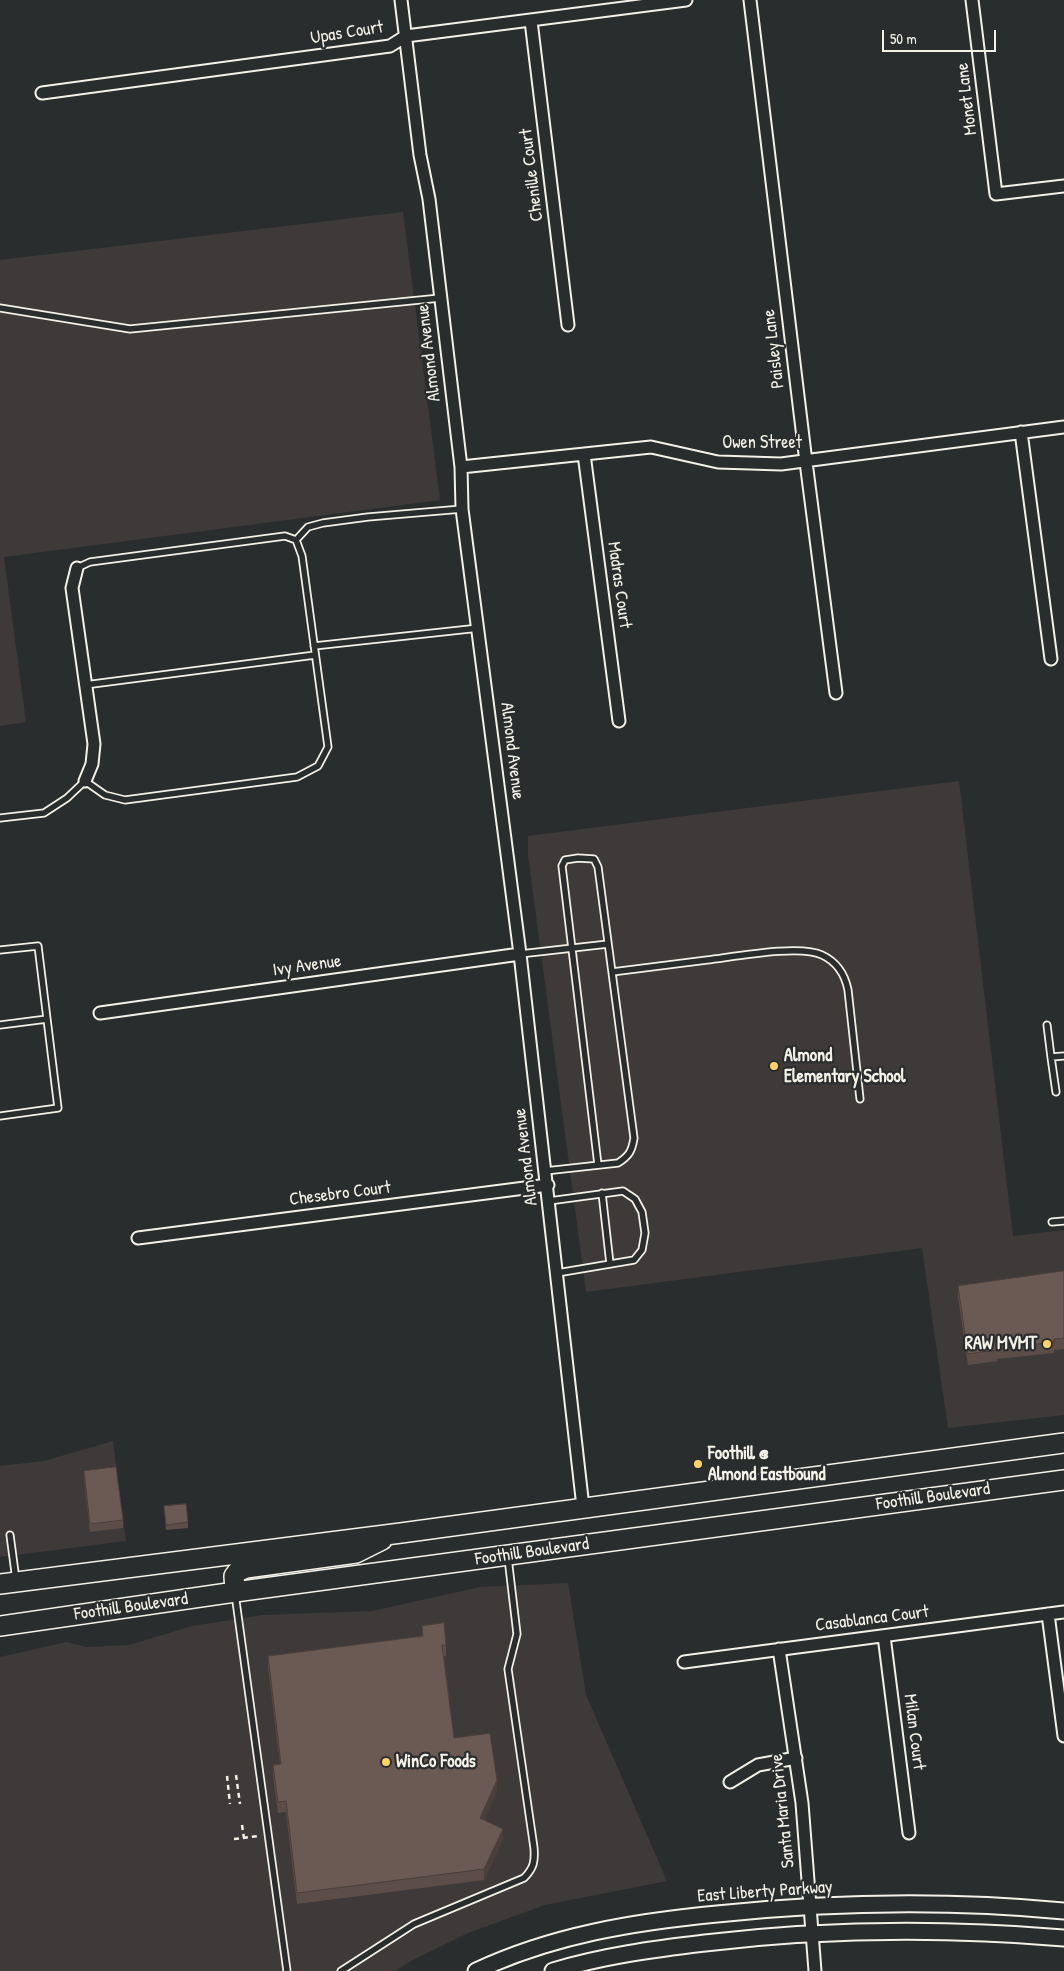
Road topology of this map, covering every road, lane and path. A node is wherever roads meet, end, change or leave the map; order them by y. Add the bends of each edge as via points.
1 (401, 0) edge
2 (686, 0) edge
3 (750, 0) edge
4 (972, 0) edge
5 (531, 21) junction
6 (406, 36) junction
7 (42, 93) dead end
8 (1064, 186) edge
9 (440, 298) junction
10 (0, 308) edge
11 (568, 325) dead end
12 (1064, 427) edge
13 (1021, 432) junction
14 (584, 454) junction
15 (806, 462) junction
16 (461, 467) junction
17 (462, 508) junction
18 (296, 540) junction
19 (77, 568) joint
20 (479, 628) junction
21 (314, 646) junction
22 (315, 655) junction
23 (1052, 659) dead end
24 (85, 685) junction
25 (836, 693) dead end
26 (620, 721) dead end
27 (85, 781) junction
28 (0, 818) edge
29 (608, 944) junction
30 (572, 948) junction
31 (0, 950) edge
32 (520, 954) junction
33 (612, 972) junction
34 (100, 1013) dead end
35 (47, 1019) junction
36 (0, 1025) edge
37 (1047, 1025) dead end
38 (1064, 1056) edge
39 (1051, 1057) junction
40 (1056, 1092) dead end
41 (860, 1099) dead end
42 (0, 1116) edge
43 (598, 1165) junction
44 (545, 1171) junction
45 (548, 1185) junction
46 (602, 1193) junction
47 (549, 1201) junction
48 (1064, 1221) edge
49 (1052, 1222) dead end
50 (138, 1238) dead end
51 (610, 1264) junction
52 (557, 1273) junction
53 (1064, 1443) edge
54 (1064, 1480) edge
55 (583, 1507) junction
56 (394, 1534) junction
57 (10, 1535) dead end
58 (508, 1555) junction
59 (8, 1583) edge
60 (235, 1592) junction
61 (1064, 1612) edge
62 (1048, 1614) junction
63 (0, 1626) edge
64 (884, 1636) junction
65 (779, 1649) junction
66 (684, 1662) dead end
67 (1064, 1736) edge
68 (796, 1758) junction
69 (236, 1775) dead end
70 (226, 1776) dead end
71 (730, 1782) dead end
72 (230, 1804) dead end
73 (240, 1804) dead end
74 (242, 1825) dead end
75 (909, 1833) dead end
76 (244, 1838) dead end
77 (810, 1905) junction
78 (1064, 1911) edge
79 (812, 1933) junction
80 (1064, 1938) edge
81 (287, 1971) edge
82 (341, 1971) edge
83 (476, 1971) edge
84 (553, 1971) edge
85 (815, 1971) edge

1 - 6 street, Almond Avenue
2 - 5 street, Upas Court
3 - 15 street, Paisley Lane
4 - 8 street, Monet Lane via 996,194
5 - 6 street, Upas Court
5 - 11 street, Chenille Court
6 - 7 street, Upas Court via 390,46
6 - 9 street, Almond Avenue
9 - 10 lane via 130,329
9 - 16 street, Almond Avenue
12 - 13 street, Owen Street
13 - 15 street, Owen Street
13 - 23 street
14 - 15 street, Owen Street via 651,447 718,462
14 - 16 street, Owen Street
14 - 26 street, Madras Court
15 - 25 street, Paisley Lane
16 - 17 street, Almond Avenue
17 - 18 lane via 323,523 308,527
17 - 20 street, Almond Avenue
18 - 19 lane via 285,536 90,562
18 - 21 lane via 302,556
19 - 24 street via 72,588
20 - 21 lane
20 - 32 street, Almond Avenue
21 - 22 lane
22 - 24 lane
22 - 27 lane via 328,747 318,766 298,777 125,800 105,795
24 - 27 street via 94,744 92,764
27 - 28 lane via 44,813
29 - 30 lane
29 - 30 lane via 598,867 594,859 578,858 564,860 562,866
29 - 33 lane
30 - 32 lane
30 - 43 lane
31 - 35 lane via 38,946
32 - 34 street, Ivy Avenue
32 - 44 street, Almond Avenue
33 - 41 lane via 767,953 800,951 822,955 845,976
33 - 43 lane via 634,1138 627,1157 618,1163
35 - 36 lane
35 - 42 lane via 58,1108
37 - 39 lane
38 - 39 lane
39 - 40 lane
43 - 44 lane
44 - 45 street, Almond Avenue
45 - 47 street, Almond Avenue
45 - 50 street, Chesebro Court
46 - 47 lane
46 - 51 lane
46 - 51 lane via 623,1191 636,1199 642,1212 645,1234 642,1250 634,1260
47 - 52 street, Almond Avenue
48 - 49 lane
51 - 52 lane
52 - 55 street, Almond Avenue
53 - 55 main road, Foothill Boulevard
54 - 58 main road, Foothill Boulevard
55 - 56 main road, Foothill Boulevard
56 - 59 main road, Foothill Boulevard
56 - 60 main road via 356,1553 246,1568 234,1576
57 - 59 lane
58 - 60 main road, Foothill Boulevard
58 - 82 lane via 517,1634 508,1669 534,1848 535,1860 531,1871 519,1880 414,1924
60 - 63 main road, Foothill Boulevard
60 - 81 lane
61 - 62 street, Casablanca Court
62 - 64 street, Casablanca Court
62 - 67 street
64 - 65 street, Casablanca Court
64 - 75 street, Milan Court
65 - 66 street, Casablanca Court
65 - 68 street, Santa Maria Drive
68 - 71 street via 758,1765
68 - 77 street, Santa Maria Drive
69 - 73 path
70 - 72 path
74 - 76 path
77 - 78 street, East Liberty Parkway via 975,1905
77 - 79 street, Santa Maria Drive
77 - 83 street, East Liberty Parkway via 691,1916 598,1931 526,1950
79 - 80 street via 910,1930
79 - 84 street via 656,1949 598,1958
79 - 85 street, Santa Maria Drive

